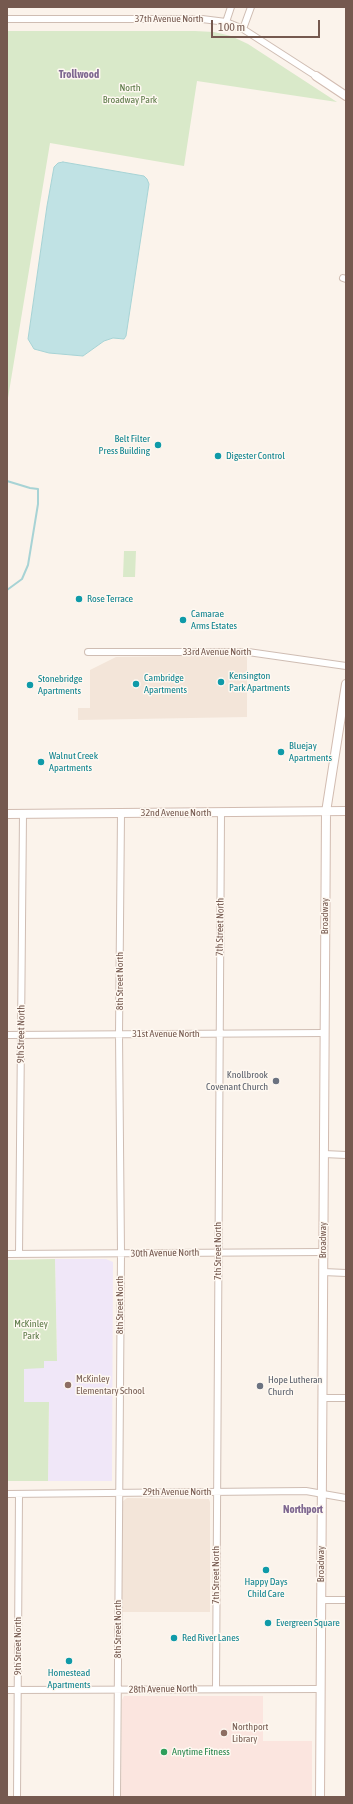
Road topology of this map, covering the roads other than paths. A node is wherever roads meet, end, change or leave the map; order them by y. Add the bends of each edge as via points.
1 (231, 7) edge
2 (251, 7) edge
3 (7, 20) edge
4 (226, 22) junction
5 (243, 29) junction
6 (316, 76) joint
7 (346, 96) edge
8 (88, 652) dead end
9 (346, 666) edge
10 (346, 684) edge
11 (326, 812) junction
12 (346, 812) edge
13 (121, 813) junction
14 (221, 813) junction
15 (7, 814) edge
16 (23, 814) junction
17 (324, 1033) junction
18 (21, 1034) junction
19 (119, 1034) junction
20 (219, 1034) junction
21 (7, 1035) edge
22 (324, 1154) junction
23 (346, 1155) edge
24 (218, 1252) junction
25 (323, 1252) junction
26 (121, 1253) junction
27 (7, 1254) edge
28 (19, 1254) junction
29 (323, 1272) junction
30 (346, 1273) edge
31 (322, 1398) junction
32 (346, 1398) edge
33 (217, 1492) junction
34 (118, 1493) junction
35 (7, 1494) edge
36 (19, 1494) junction
37 (321, 1495) junction
38 (346, 1498) edge
39 (321, 1600) junction
40 (346, 1600) edge
41 (216, 1689) junction
42 (320, 1689) junction
43 (7, 1690) edge
44 (17, 1690) junction
45 (118, 1690) junction
46 (17, 1797) edge
47 (117, 1797) edge
48 (320, 1797) edge

1 - 4 street
2 - 5 street
3 - 4 street, 37th Avenue North via 202,19
4 - 5 street, 37th Avenue North
5 - 6 street, 37th Avenue North
6 - 7 street
8 - 9 street, 33rd Avenue North via 262,653
10 - 11 street, Broadway
11 - 12 street, 32nd Avenue North
11 - 14 street, 32nd Avenue North
11 - 17 street, Broadway
13 - 14 street, 32nd Avenue North
13 - 16 street, 32nd Avenue North
13 - 19 street, 8th Street North
14 - 20 street, 7th Street North
15 - 16 street, 32nd Avenue North
16 - 18 street, 9th Street North
17 - 20 street, 31st Avenue North
17 - 22 street, Broadway
18 - 19 street, 31st Avenue North
18 - 21 street, 31st Avenue North
18 - 28 street, 9th Street North
19 - 20 street, 31st Avenue North
19 - 26 street, 8th Street North
20 - 24 street, 7th Street North
22 - 23 street
22 - 25 street, Broadway
24 - 25 street, 30th Avenue North
24 - 26 street, 30th Avenue North
24 - 33 street, 7th Street North
25 - 29 street, Broadway
26 - 28 street, 30th Avenue North
26 - 34 street, 8th Street North
27 - 28 street, 30th Avenue North
29 - 30 street
29 - 31 street, Broadway
31 - 32 street
31 - 37 street, Broadway
33 - 34 street, 29th Avenue North
33 - 37 street, 29th Avenue North via 306,1491
33 - 41 street, 7th Street North
34 - 36 street, 29th Avenue North
34 - 45 street, 8th Street North
35 - 36 street, 29th Avenue North
36 - 44 street, 9th Street North
37 - 38 street, 29th Avenue North
37 - 39 street, Broadway
39 - 40 street
39 - 42 street, Broadway
41 - 42 street, 28th Avenue North
41 - 45 street, 28th Avenue North
42 - 48 street, Broadway
43 - 44 street, 28th Avenue North
44 - 45 street, 28th Avenue North
44 - 46 street, 9th Street North
45 - 47 street, 8th Street North

